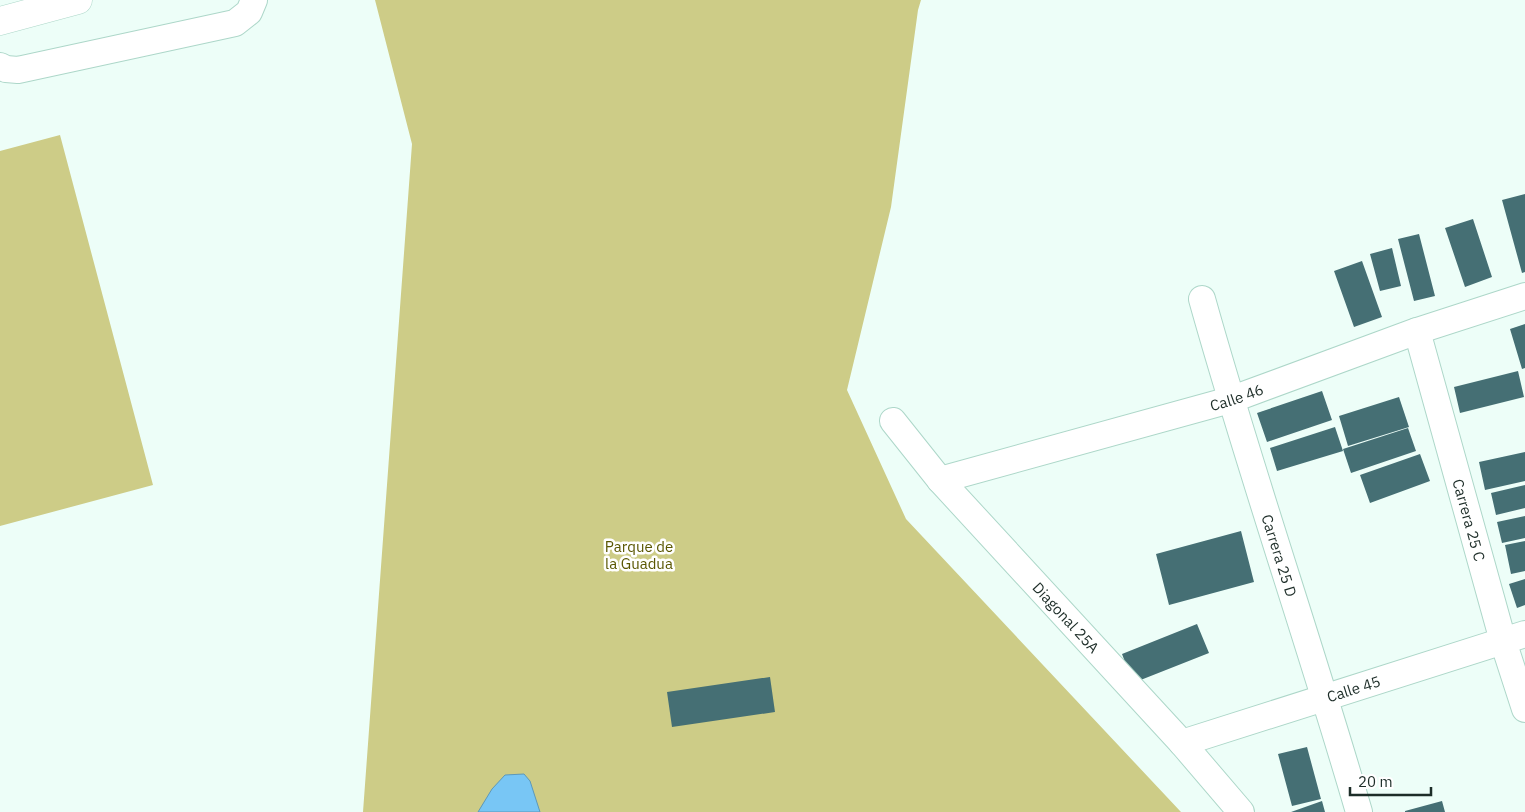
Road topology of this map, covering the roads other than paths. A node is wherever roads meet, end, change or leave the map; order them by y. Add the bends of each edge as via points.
1 (78, 0) edge
2 (254, 0) edge
3 (0, 21) edge
4 (0, 66) edge
5 (1525, 296) edge
6 (1202, 299) dead end
7 (1417, 331) junction
8 (1230, 400) junction
9 (893, 421) dead end
10 (940, 480) junction
11 (1514, 638) edge
12 (1325, 698) junction
13 (1525, 709) edge
14 (1182, 743) junction
15 (1241, 812) edge
16 (1359, 812) edge

1 - 3 main road
2 - 4 street via 250,12 236,23 18,70
5 - 7 street, Calle 46
6 - 8 street, Carrera 25 D
7 - 8 street, Calle 46
7 - 11 street, Carrera 25 C
8 - 10 street, Calle 46
8 - 12 street, Carrera 25 D
9 - 10 street, Diagonal 25A
10 - 14 street, Diagonal 25A
11 - 12 street, Calle 45
11 - 13 street, Carrera 25 C
12 - 14 street, Calle 45
12 - 16 street, Carrera 25 D
14 - 15 street, Diagonal 25A

